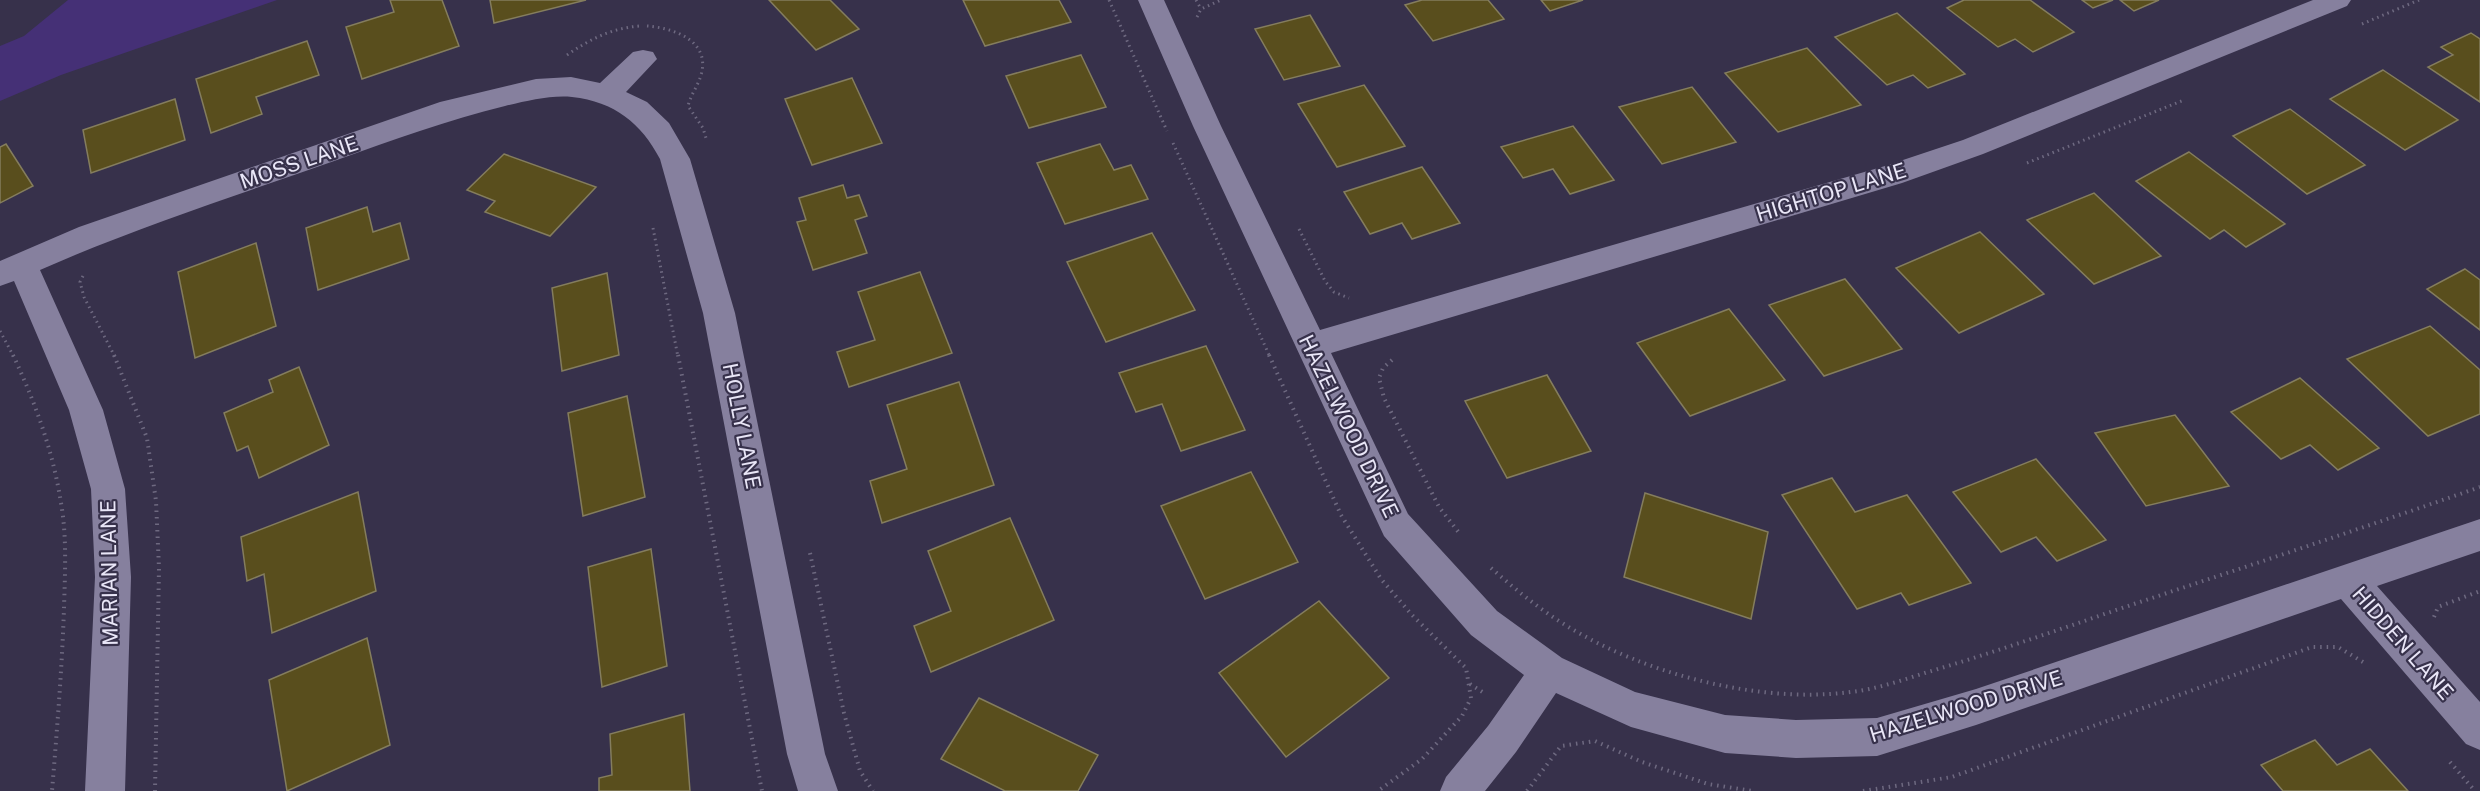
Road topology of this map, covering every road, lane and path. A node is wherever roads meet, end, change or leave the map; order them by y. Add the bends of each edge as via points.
1 (1151, 0) edge
2 (1196, 0) edge
3 (1221, 0) edge
4 (2338, 0) edge
5 (2419, 0) edge
6 (1201, 9) junction
7 (1198, 23) dead end
8 (2356, 26) dead end
9 (565, 57) dead end
10 (643, 58) dead end
11 (606, 94) junction
12 (2188, 98) dead end
13 (708, 144) dead end
14 (2022, 165) dead end
15 (651, 218) dead end
16 (1299, 229) dead end
17 (11, 269) edge
18 (84, 274) dead end
19 (1358, 298) dead end
20 (0, 331) edge
21 (1311, 346) junction
22 (1401, 357) dead end
23 (2480, 487) edge
24 (2480, 535) edge
25 (1463, 538) dead end
26 (809, 550) dead end
27 (1486, 562) dead end
28 (2349, 581) junction
29 (2480, 591) edge
30 (2435, 623) dead end
31 (2369, 665) dead end
32 (1550, 671) junction
33 (2480, 731) edge
34 (2445, 755) dead end
35 (52, 791) edge
36 (105, 791) edge
37 (156, 791) edge
38 (762, 791) edge
39 (818, 791) edge
40 (873, 791) edge
41 (1460, 791) edge
42 (1527, 791) edge
43 (1753, 791) edge
44 (1863, 791) edge
45 (2475, 791) edge

1 - 21 street, HAZELWOOD DRIVE
2 - 6 path
3 - 6 path
4 - 21 street, HIGHTOP LANE via 1973,147 1902,171
5 - 8 path
6 - 7 path
9 - 13 path via 586,42 628,26 652,26 687,36 703,59 703,72 688,102
10 - 11 street
11 - 17 street, MOSS LANE via 571,87 536,89 450,109 90,235
11 - 39 street, HOLLY LANE via 637,109 659,130 675,159 719,313 806,754
12 - 14 path
15 - 38 path
16 - 19 path via 1334,292
17 - 36 street, MARIAN LANE via 86,410 108,489 113,578
18 - 37 path via 80,282 84,297 117,361 147,438 156,501
20 - 35 path via 33,402 53,462 64,528 64,601
21 - 32 street, HAZELWOOD DRIVE via 1396,525 1484,623
22 - 25 path via 1383,368 1379,378 1384,398 1439,507
23 - 27 path via 1947,668 1848,693 1792,694 1717,685 1642,664 1576,632 1511,586
24 - 28 street, HAZELWOOD DRIVE
26 - 40 path via 844,713 860,771
28 - 32 street, HAZELWOOD DRIVE via 1877,737 1796,740 1725,734 1631,709
28 - 33 street, HIDDEN LANE
29 - 30 path via 2438,607
31 - 44 path via 2338,647 2312,647 1952,777
32 - 41 street
34 - 45 path
42 - 43 path via 1561,746 1595,741 1708,784

